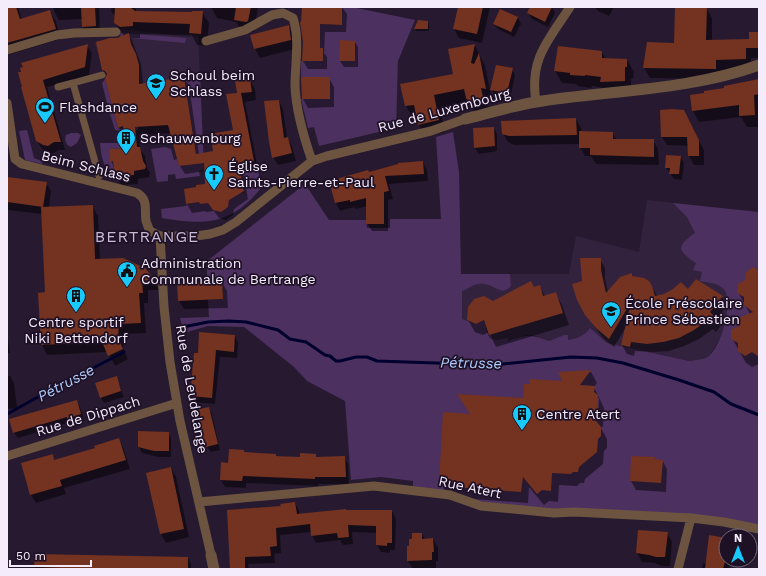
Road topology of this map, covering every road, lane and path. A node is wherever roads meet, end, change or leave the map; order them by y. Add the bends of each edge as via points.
1 (570, 7) edge
2 (116, 32) dead end
3 (206, 41) dead end
4 (7, 50) edge
5 (759, 66) edge
6 (102, 75) dead end
7 (74, 83) junction
8 (58, 87) dead end
9 (536, 102) junction
10 (7, 103) edge
11 (465, 119) joint
12 (15, 161) edge
13 (312, 162) junction
14 (99, 176) dead end
15 (160, 236) junction
16 (177, 403) junction
17 (7, 456) edge
18 (199, 502) junction
19 (691, 518) junction
20 (759, 529) edge
21 (211, 555) joint
22 (214, 569) edge
23 (678, 569) edge

1 - 9 street via 542,50 535,74
2 - 4 street via 57,35
3 - 13 street via 245,30 272,15 283,13 293,18 296,29 297,105
5 - 9 street, Rue de Luxembourg via 678,86
6 - 7 street
7 - 8 street
7 - 14 street, Beim Schlass
9 - 11 street, Rue de Luxembourg
10 - 12 street
11 - 13 street, Rue de Luxembourg via 431,131 327,156
12 - 15 street, Beim Schlass via 143,196 146,221 150,230
13 - 15 street, Rue de Luxembourg via 223,230 196,236
15 - 16 street, Rue de Leudelange via 164,307
16 - 17 street, Rue de Dippach
16 - 18 street, Rue de Leudelange
18 - 19 street, Rue Atert via 374,486 450,495 481,506 554,513
18 - 21 street, Rue de Leudelange
19 - 20 street, Rue Atert
19 - 23 street
21 - 22 street, Rue de Leudelange

